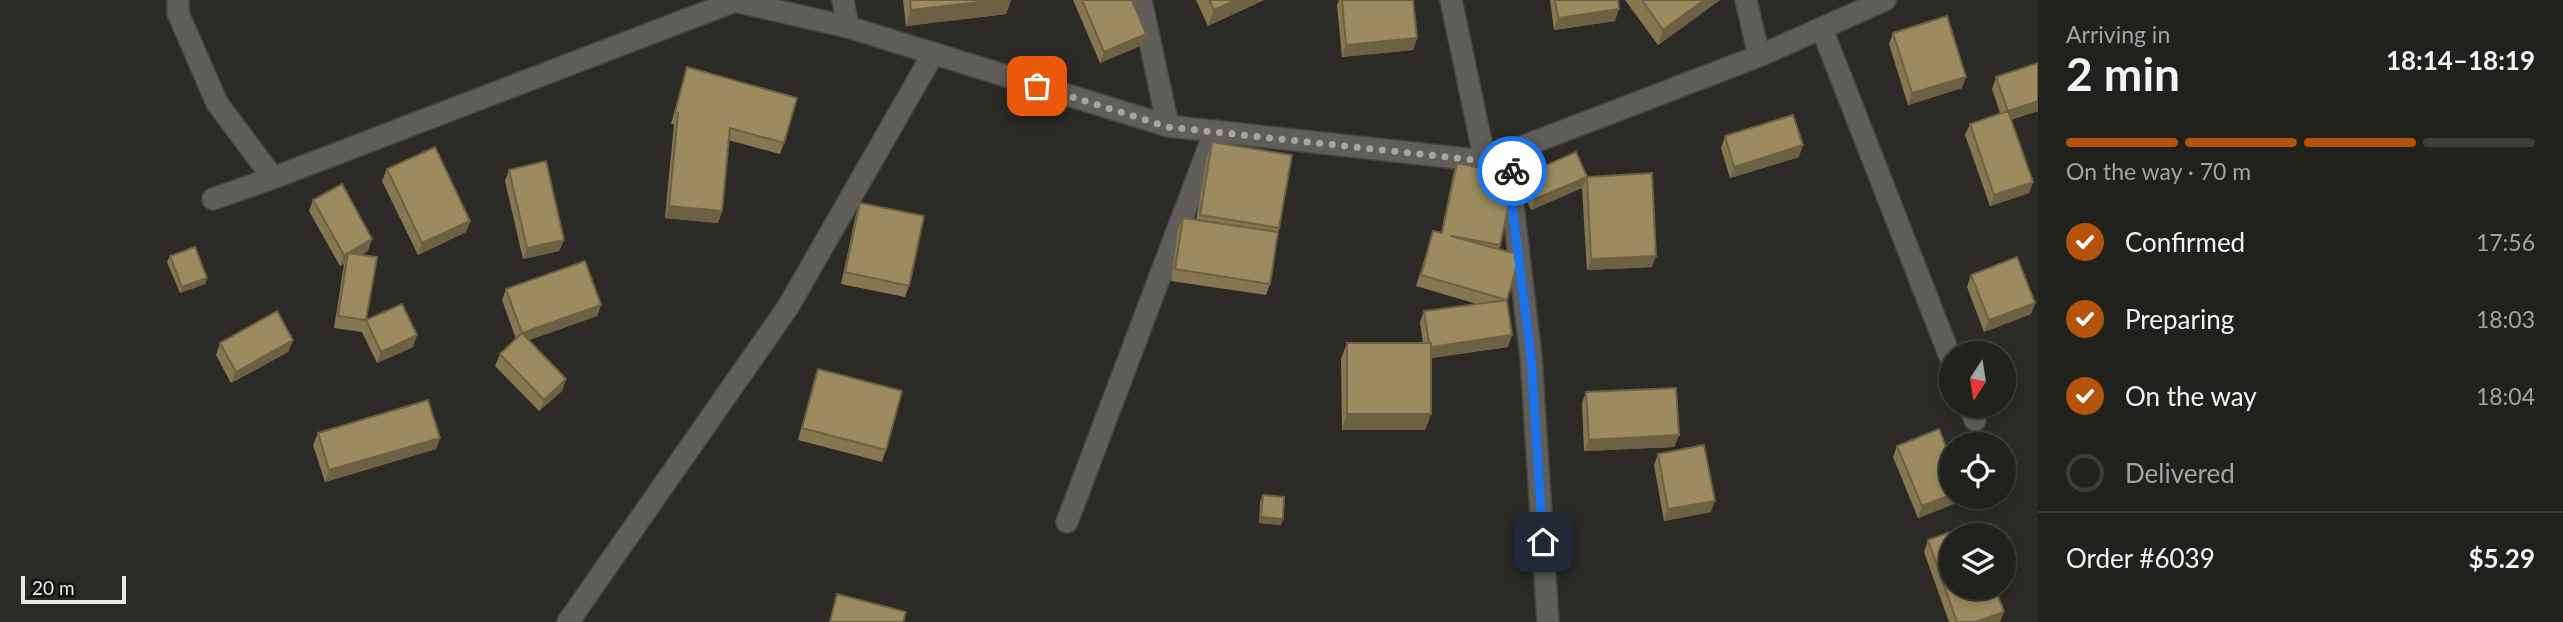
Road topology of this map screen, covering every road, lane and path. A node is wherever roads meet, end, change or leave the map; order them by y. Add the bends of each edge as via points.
1 (177, 0) edge
2 (843, 0) edge
3 (1141, 0) edge
4 (1451, 0) edge
5 (1746, 0) edge
6 (1885, 0) edge
7 (848, 27) junction
8 (1822, 29) junction
9 (933, 54) junction
10 (1759, 56) junction
11 (1168, 127) junction
12 (1215, 131) junction
13 (1512, 151) junction
14 (1485, 161) junction
15 (273, 178) junction
16 (213, 199) dead end
17 (1944, 341) edge
18 (1067, 522) dead end
19 (568, 622) edge
20 (1548, 622) edge

1 - 15 street via 178,13 217,103
2 - 7 street
3 - 11 street
4 - 14 street
5 - 10 street
6 - 8 street
7 - 9 street
7 - 15 street via 735,1
8 - 10 street
8 - 17 street
9 - 11 street
9 - 19 street via 788,307
10 - 13 street
11 - 12 street
12 - 14 street
12 - 18 street
13 - 14 street
13 - 20 street via 1511,197 1531,357
15 - 16 street

